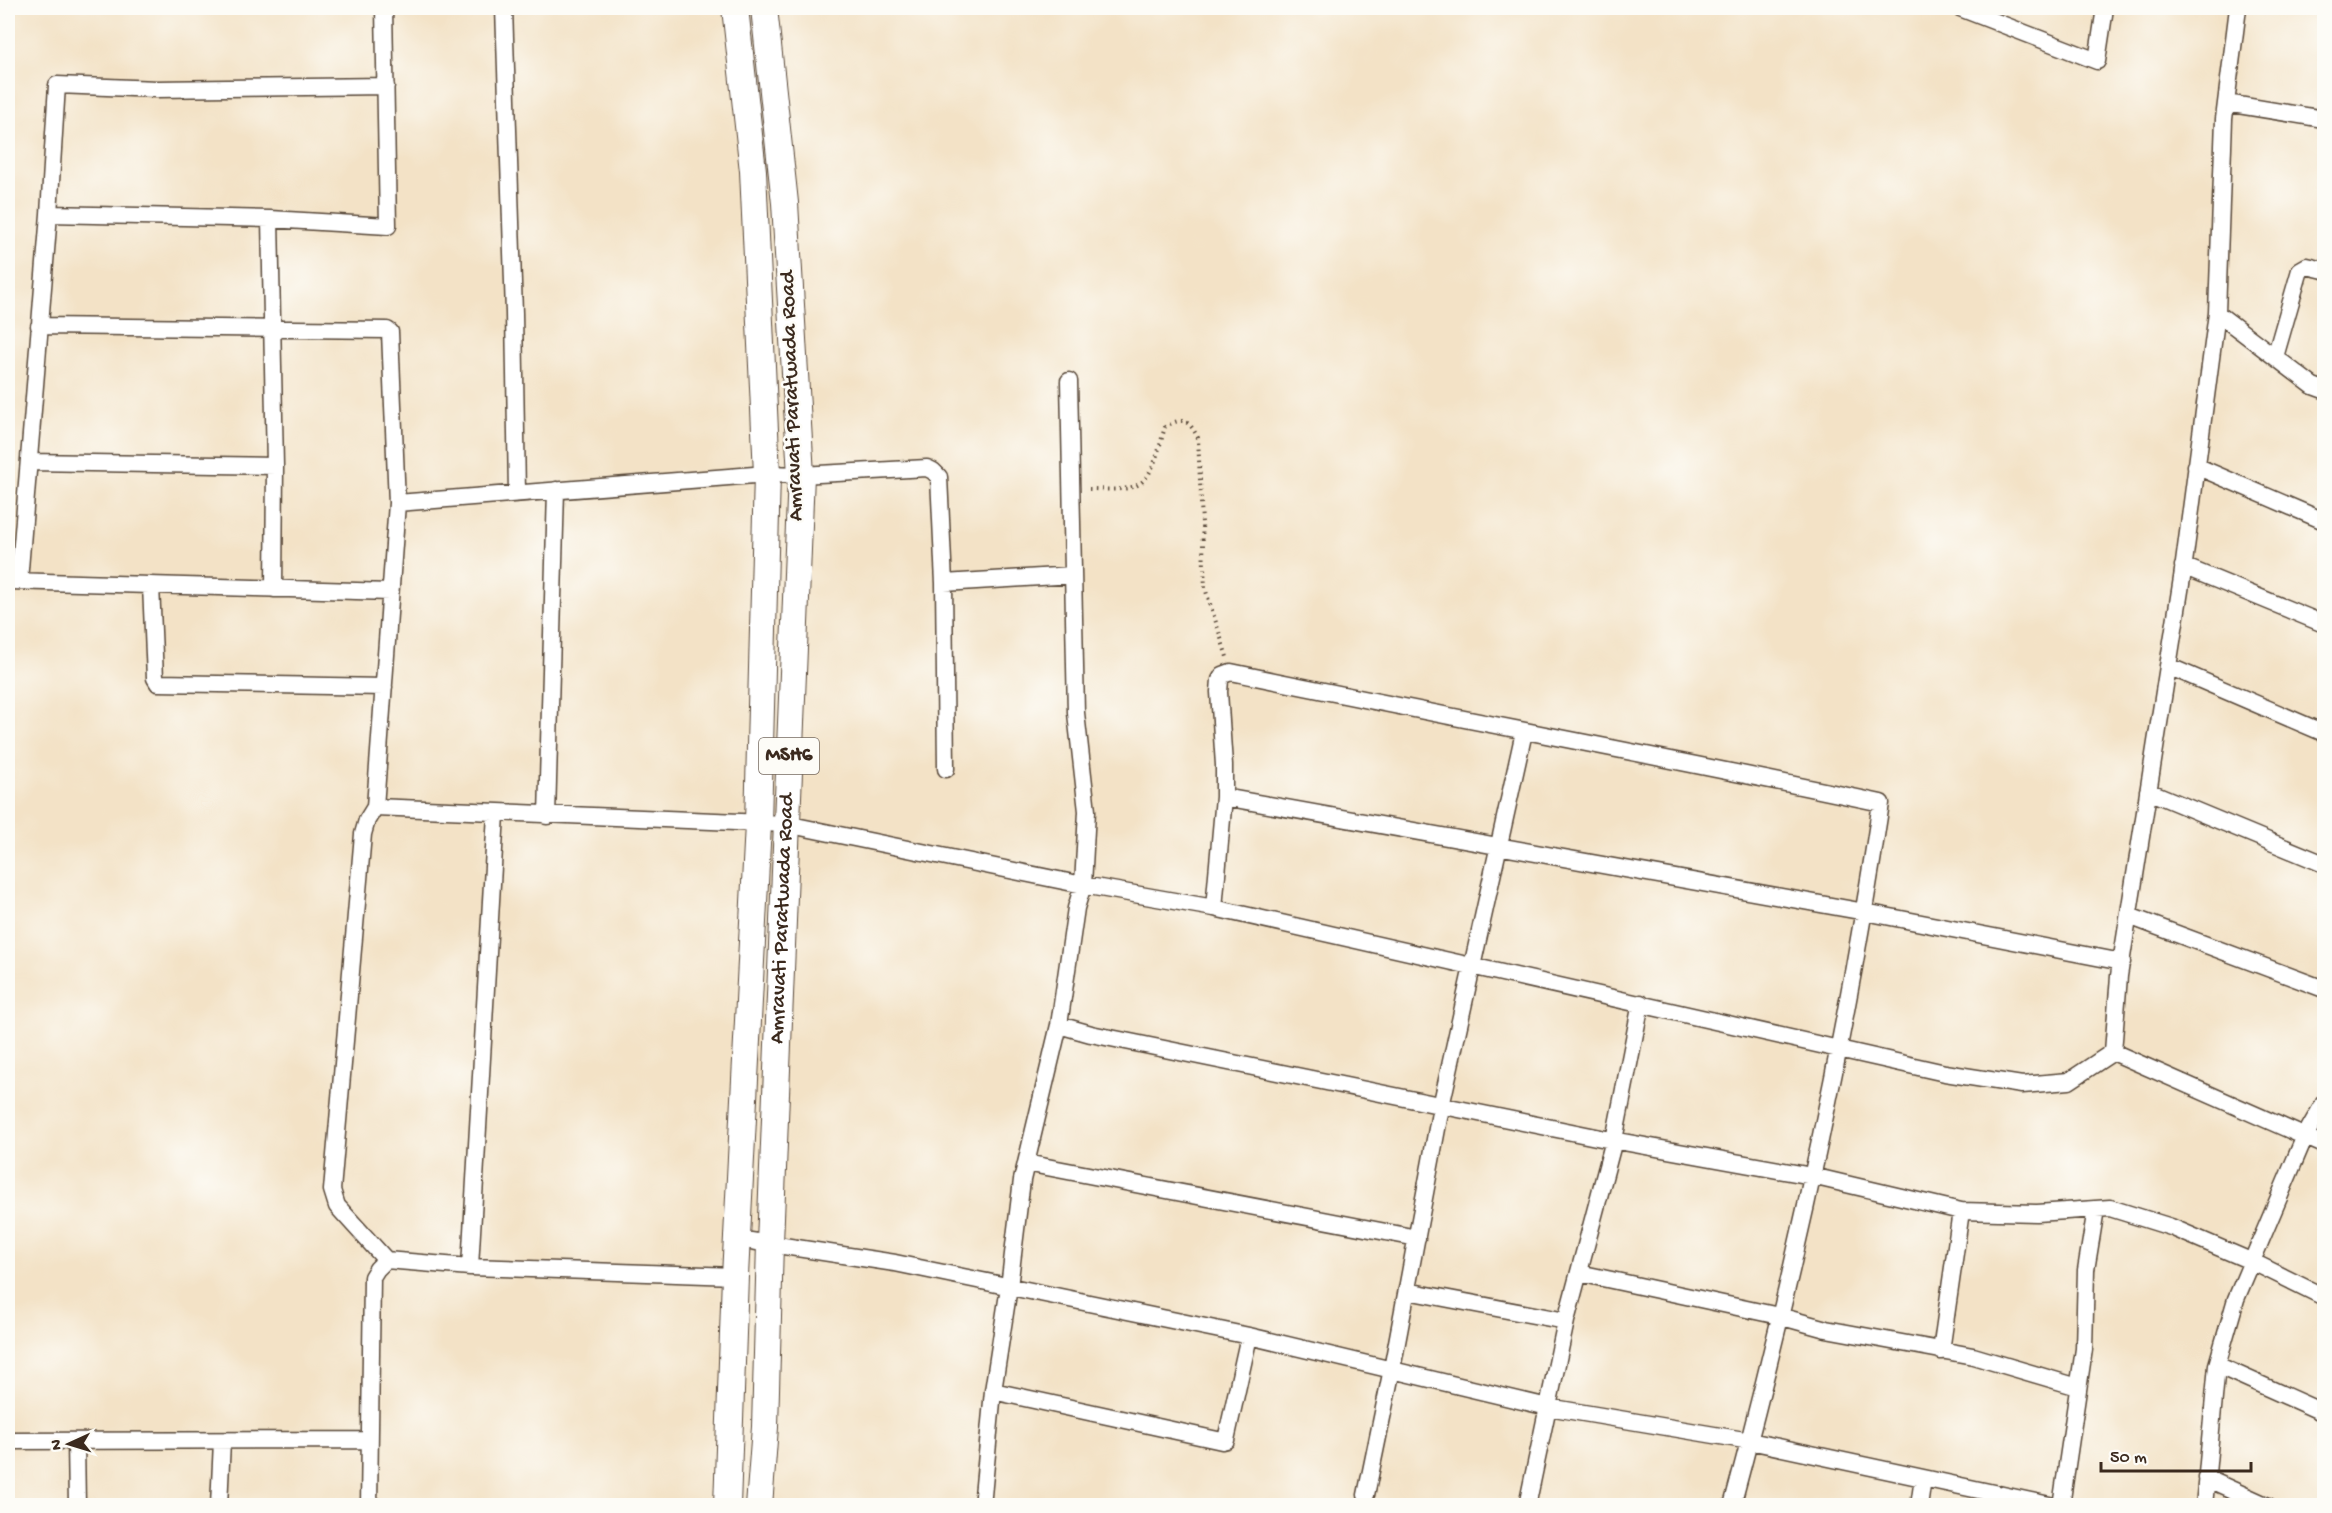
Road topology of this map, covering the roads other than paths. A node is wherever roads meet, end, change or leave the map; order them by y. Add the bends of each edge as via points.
1 (384, 8) edge
2 (504, 8) edge
3 (735, 8) edge
4 (764, 8) edge
5 (1960, 8) edge
6 (2105, 8) edge
7 (2238, 8) edge
8 (386, 86) junction
9 (2226, 103) junction
10 (2325, 119) edge
11 (49, 214) junction
12 (270, 219) junction
13 (2325, 270) edge
14 (2217, 313) junction
15 (39, 326) junction
16 (271, 328) junction
17 (2275, 357) junction
18 (1069, 381) dead end
19 (2325, 390) edge
20 (29, 462) junction
21 (275, 466) junction
22 (2196, 466) junction
23 (767, 474) junction
24 (801, 475) junction
25 (556, 490) junction
26 (518, 493) junction
27 (397, 503) junction
28 (2325, 521) edge
29 (2183, 566) junction
30 (1073, 575) junction
31 (13, 581) edge
32 (944, 584) junction
33 (151, 585) junction
34 (274, 589) junction
35 (390, 592) junction
36 (2325, 624) edge
37 (2168, 666) junction
38 (384, 687) junction
39 (1524, 732) junction
40 (2325, 733) edge
41 (946, 769) dead end
42 (2148, 791) junction
43 (1224, 797) junction
44 (375, 807) junction
45 (496, 814) junction
46 (547, 816) junction
47 (758, 824) junction
48 (786, 824) junction
49 (1498, 846) junction
50 (2325, 864) edge
51 (1083, 885) junction
52 (1214, 908) junction
53 (1865, 912) junction
54 (2129, 916) junction
55 (2122, 962) junction
56 (1471, 968) junction
57 (2325, 989) edge
58 (1641, 1003) junction
59 (1059, 1025) junction
60 (1838, 1048) junction
61 (2113, 1052) junction
62 (2325, 1103) edge
63 (1442, 1105) junction
64 (2305, 1136) junction
65 (1614, 1140) junction
66 (2325, 1145) edge
67 (1026, 1163) junction
68 (1812, 1176) junction
69 (2096, 1209) junction
70 (1961, 1211) junction
71 (1417, 1238) junction
72 (738, 1239) junction
73 (770, 1243) junction
74 (386, 1260) junction
75 (2253, 1262) junction
76 (470, 1267) junction
77 (1579, 1273) junction
78 (735, 1276) junction
79 (1009, 1287) junction
80 (1407, 1291) junction
81 (2325, 1297) edge
82 (1779, 1316) junction
83 (1566, 1321) junction
84 (1249, 1336) junction
85 (1941, 1350) junction
86 (2217, 1365) junction
87 (1392, 1369) junction
88 (2078, 1387) junction
89 (993, 1391) junction
90 (1548, 1407) junction
91 (2325, 1413) edge
92 (369, 1440) junction
93 (8, 1441) edge
94 (76, 1441) junction
95 (222, 1441) junction
96 (1750, 1441) junction
97 (1923, 1478) junction
98 (2206, 1478) junction
99 (1366, 1495) dead end
100 (76, 1506) edge
101 (219, 1506) edge
102 (369, 1506) edge
103 (728, 1506) edge
104 (759, 1506) edge
105 (982, 1506) edge
106 (1527, 1506) edge
107 (1732, 1506) edge
108 (1918, 1506) edge
109 (2054, 1506) edge
110 (2061, 1506) edge
111 (2204, 1506) edge
112 (2268, 1506) edge

1 - 8 street
2 - 26 street
3 - 23 main road, Amravati Paratwada Road / MSH6 via 753,171
4 - 24 main road, Amravati Paratwada Road / MSH6 via 785,203
5 - 6 street via 2097,61
7 - 9 street
8 - 11 street via 157,89 57,85
8 - 12 street via 388,226
9 - 10 street
9 - 14 street
11 - 12 street
11 - 15 street
12 - 16 street
13 - 17 street via 2307,266 2300,270
14 - 17 street
14 - 22 street
15 - 16 street
15 - 20 street
16 - 21 street
16 - 27 street via 390,332
17 - 19 street via 2313,386
18 - 30 street
20 - 21 street
20 - 31 street
21 - 34 street
22 - 28 street
22 - 29 street
23 - 24 street
23 - 25 street
23 - 47 main road, Amravati Paratwada Road / MSH6
24 - 32 street via 927,468 933,471 939,477
24 - 48 main road, Amravati Paratwada Road / MSH6
25 - 26 street
25 - 46 street
26 - 27 street
27 - 35 street
29 - 36 street
29 - 37 street
30 - 32 street
30 - 51 street via 1076,712 1087,811
31 - 33 street
32 - 41 street
33 - 34 street
33 - 38 street via 154,678 158,683
34 - 35 street
35 - 38 street
37 - 40 street
37 - 42 street
38 - 44 street
39 - 43 street via 1231,672 1223,675 1219,692
39 - 49 street
39 - 53 street via 1682,760 1881,803
42 - 50 street
42 - 54 street
43 - 49 street
43 - 52 street
44 - 45 street
44 - 74 street via 363,834 332,1190 336,1206
45 - 46 street
45 - 76 street
46 - 47 street
47 - 48 street
47 - 72 main road, Amravati Paratwada Road / MSH6
48 - 51 street
48 - 73 main road, Amravati Paratwada Road / MSH6
49 - 53 street
49 - 56 street
51 - 52 street
51 - 59 street via 1076,908
52 - 56 street
53 - 55 street
53 - 60 street
54 - 55 street
54 - 57 street
55 - 61 street
56 - 58 street
56 - 63 street
58 - 60 street
58 - 65 street
59 - 63 street
59 - 67 street
60 - 61 street via 2022,1086 2069,1081
60 - 68 street
61 - 64 street
62 - 64 street
63 - 65 street
63 - 71 street
64 - 66 street
64 - 75 street
65 - 68 street
65 - 77 street
67 - 71 street
67 - 79 street
68 - 70 street
68 - 82 street
69 - 70 street via 2037,1213
69 - 75 street via 2109,1208 2171,1227
69 - 88 street via 2086,1270 2084,1349
70 - 85 street
71 - 80 street
72 - 73 street
72 - 78 main road, Amravati Paratwada Road / MSH6
73 - 79 street
73 - 104 main road, Amravati Paratwada Road / MSH6
74 - 76 street
74 - 92 street via 372,1277
75 - 81 street
75 - 86 street via 2236,1299
76 - 78 street
77 - 82 street
77 - 83 street
78 - 103 main road, Amravati Paratwada Road / MSH6
79 - 84 street
79 - 89 street
80 - 83 street
80 - 87 street
82 - 85 street via 1826,1329
82 - 96 street
83 - 90 street
84 - 87 street
84 - 89 street via 1231,1426 1222,1441
85 - 88 street
86 - 91 street
86 - 98 street
87 - 90 street
87 - 99 street
88 - 110 street
89 - 105 street
90 - 96 street
90 - 106 street
92 - 95 street
92 - 102 street
93 - 94 street
94 - 95 street
94 - 100 street
95 - 101 street
96 - 97 street
96 - 107 street
97 - 108 street
97 - 109 street
98 - 111 street
98 - 112 street

